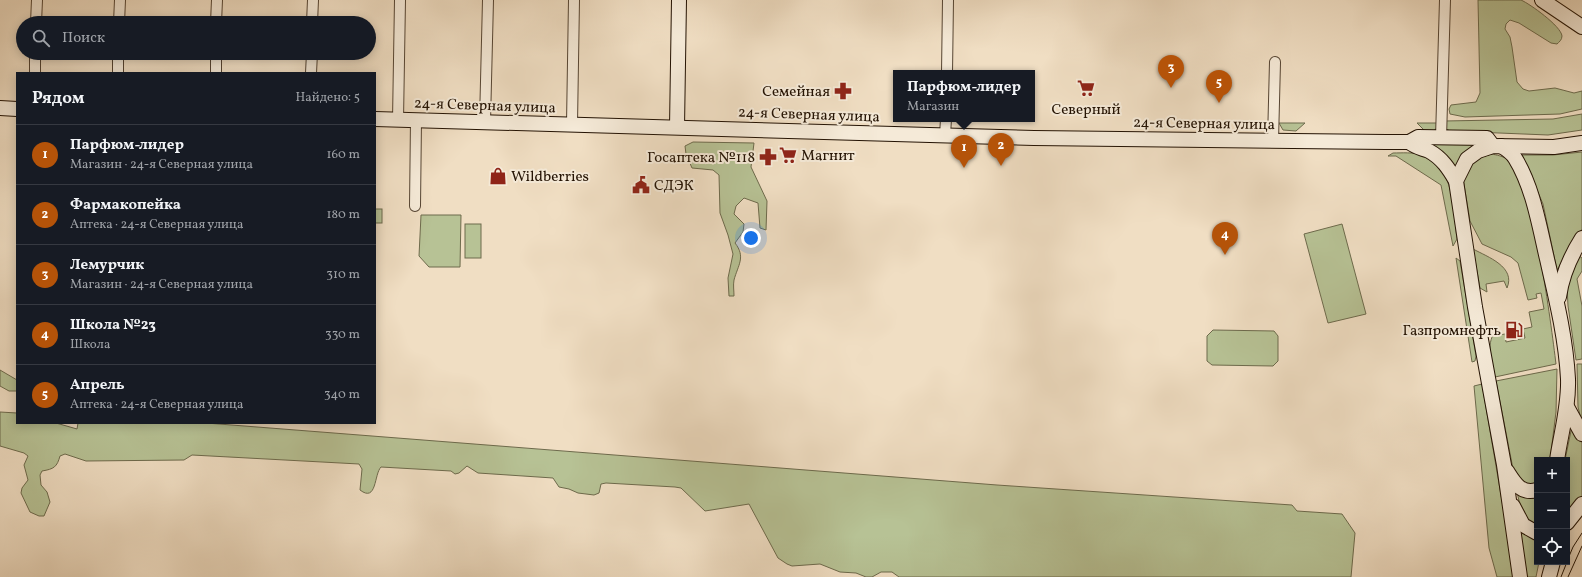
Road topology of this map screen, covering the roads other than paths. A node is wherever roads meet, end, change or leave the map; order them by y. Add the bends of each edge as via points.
1 (37, 0) edge
2 (120, 0) edge
3 (217, 0) edge
4 (313, 0) edge
5 (400, 0) edge
6 (488, 0) edge
7 (574, 0) edge
8 (679, 0) edge
9 (948, 0) edge
10 (1445, 0) edge
11 (1542, 0) edge
12 (36, 16) edge
13 (119, 16) edge
14 (216, 16) edge
15 (312, 16) edge
16 (1582, 27) edge
17 (35, 60) edge
18 (118, 60) edge
19 (216, 60) edge
20 (312, 60) edge
21 (1275, 62) dead end
22 (947, 70) edge
23 (35, 72) edge
24 (118, 72) edge
25 (216, 72) edge
26 (312, 72) edge
27 (0, 108) edge
28 (16, 109) edge
29 (376, 119) edge
30 (398, 120) junction
31 (416, 120) junction
32 (485, 122) junction
33 (946, 122) edge
34 (572, 124) junction
35 (677, 127) junction
36 (945, 135) junction
37 (1441, 138) junction
38 (1273, 141) junction
39 (1409, 142) junction
40 (1582, 143) edge
41 (1497, 146) junction
42 (1456, 181) junction
43 (415, 206) dead end
44 (1582, 238) edge
45 (1558, 306) junction
46 (1567, 407) junction
47 (1582, 434) edge
48 (1558, 457) edge
49 (1504, 465) junction
50 (1534, 490) edge
51 (1510, 502) junction
52 (1582, 504) edge
53 (1570, 519) edge
54 (1534, 531) edge
55 (1543, 565) edge
56 (1552, 565) edge
57 (1520, 577) edge
58 (1541, 577) edge
59 (1549, 577) edge

1 - 12 street
2 - 13 street
3 - 14 street
4 - 15 street
5 - 30 street
6 - 32 street
7 - 34 street
8 - 35 main road
9 - 22 street
10 - 37 street
11 - 16 main road
17 - 23 street
18 - 24 street
19 - 25 street
20 - 26 street
21 - 38 street
27 - 28 main road
29 - 30 main road, 24-я Северная улица
30 - 31 main road, 24-я Северная улица
31 - 32 main road, 24-я Северная улица
31 - 43 street
32 - 34 main road, 24-я Северная улица
33 - 36 street
34 - 35 main road, 24-я Северная улица
35 - 36 main road, 24-я Северная улица
36 - 38 main road, 24-я Северная улица
37 - 39 main road, 24-я Северная улица via 1418,137
37 - 41 main road, 24-я Северная улица via 1486,138
38 - 39 main road, 24-я Северная улица
39 - 42 main road, 24-я Северная улица via 1442,160
40 - 41 main road, 24-я Северная улица via 1554,147
41 - 42 main road via 1478,151 1467,159
41 - 45 main road via 1512,154 1526,180
42 - 49 main road
44 - 45 main road via 1562,277
45 - 46 main road via 1568,378
46 - 47 main road
46 - 48 main road
49 - 50 main road via 1519,487
49 - 51 main road
51 - 54 main road via 1523,524
51 - 57 main road
52 - 53 main road
55 - 58 main road
56 - 59 main road

